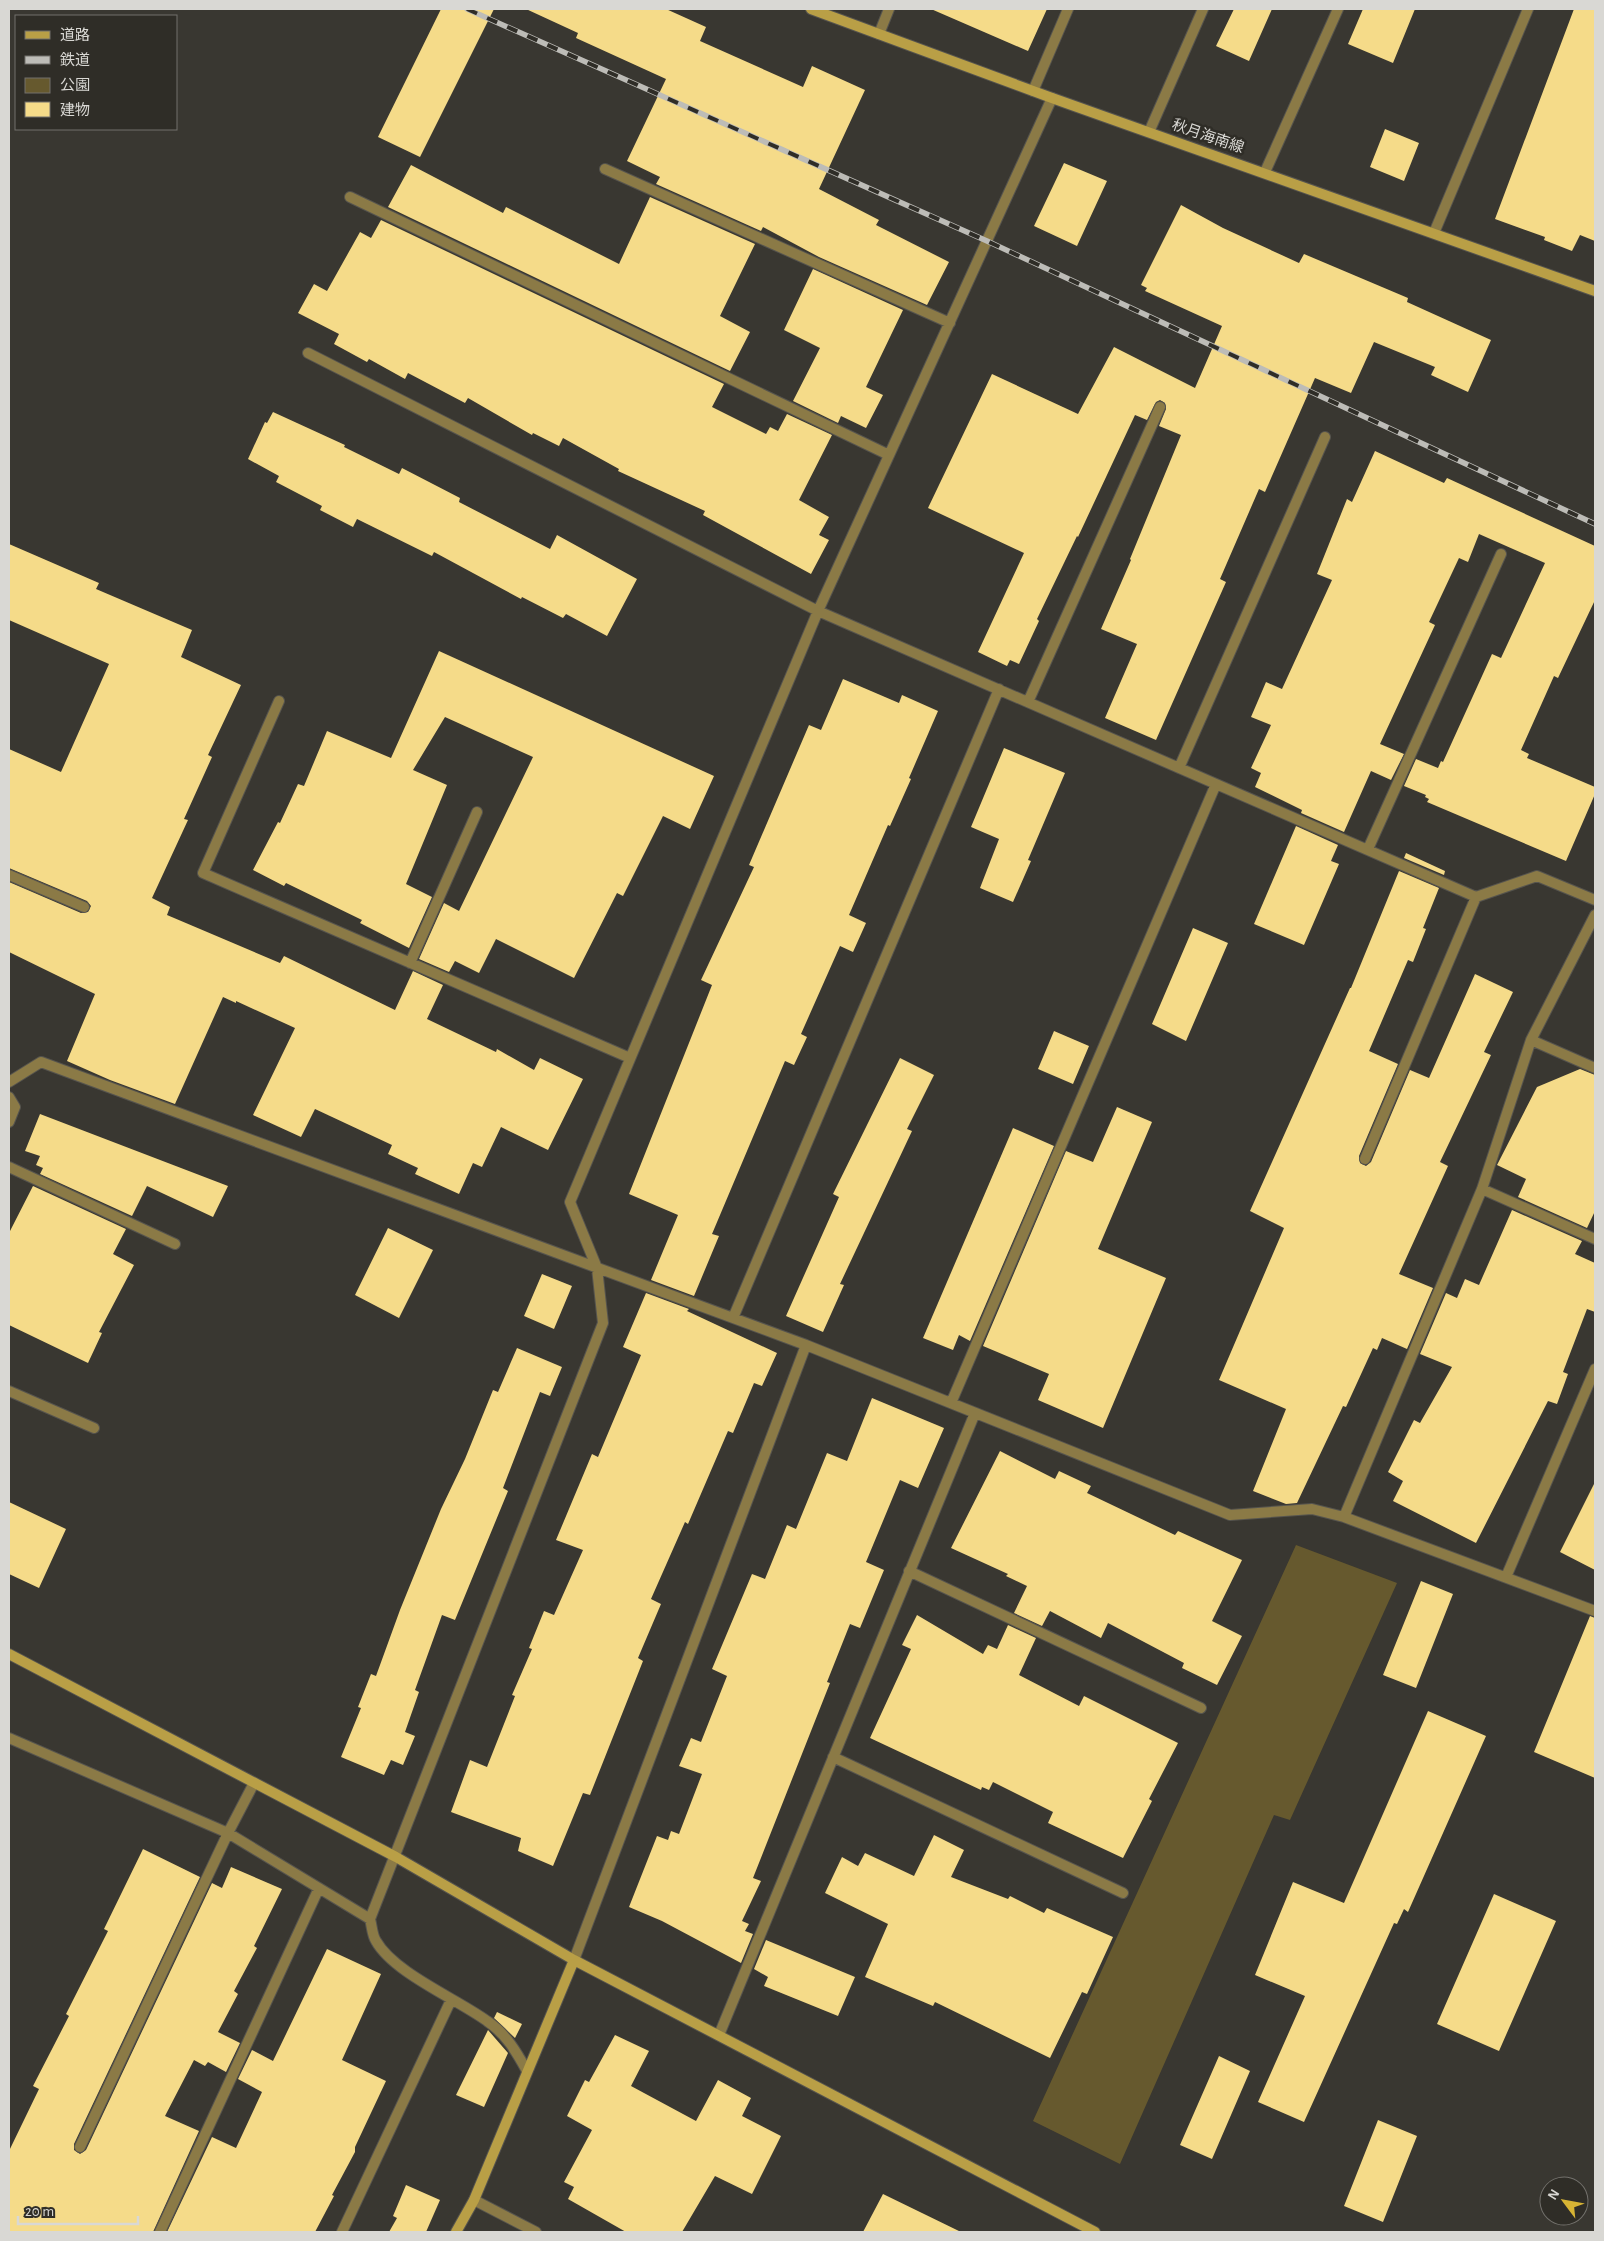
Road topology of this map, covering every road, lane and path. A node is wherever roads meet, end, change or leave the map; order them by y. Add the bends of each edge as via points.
1 (811, 9) edge
2 (889, 9) edge
3 (1068, 9) edge
4 (1203, 9) edge
5 (1338, 9) edge
6 (1528, 9) edge
7 (879, 34) junction
8 (1033, 91) junction
9 (1052, 98) junction
10 (1149, 132) junction
11 (605, 169) dead end
12 (1265, 172) junction
13 (350, 197) dead end
14 (1434, 233) junction
15 (1595, 291) edge
16 (950, 323) junction
17 (308, 353) dead end
18 (1160, 407) dead end
19 (1325, 437) dead end
20 (889, 455) junction
21 (1501, 554) dead end
22 (818, 611) junction
23 (999, 689) junction
24 (279, 701) dead end
25 (1028, 702) junction
26 (1180, 768) junction
27 (1216, 784) junction
28 (477, 812) dead end
29 (1368, 849) junction
30 (9, 875) edge
31 (1476, 897) junction
32 (1595, 900) edge
33 (84, 907) dead end
34 (1595, 915) edge
35 (410, 963) junction
36 (1531, 1040) junction
37 (630, 1058) junction
38 (1595, 1068) edge
39 (9, 1082) edge
40 (9, 1097) edge
41 (9, 1122) edge
42 (1364, 1159) dead end
43 (9, 1167) edge
44 (1482, 1189) junction
45 (1595, 1239) edge
46 (175, 1244) dead end
47 (597, 1268) junction
48 (733, 1318) junction
49 (806, 1345) junction
50 (1595, 1369) edge
51 (9, 1390) edge
52 (950, 1403) junction
53 (975, 1413) junction
54 (94, 1428) dead end
55 (1344, 1517) junction
56 (909, 1571) junction
57 (1506, 1578) junction
58 (1595, 1611) edge
59 (9, 1654) edge
60 (1201, 1708) dead end
61 (9, 1738) edge
62 (833, 1757) junction
63 (254, 1783) junction
64 (228, 1833) junction
65 (396, 1857) junction
66 (319, 1888) junction
67 (1124, 1892) dead end
68 (370, 1919) junction
69 (574, 1960) junction
70 (452, 2000) junction
71 (719, 2035) junction
72 (527, 2071) junction
73 (80, 2147) dead end
74 (474, 2200) junction
75 (160, 2232) edge
76 (342, 2232) edge
77 (456, 2232) edge
78 (536, 2232) edge
79 (1095, 2232) edge

1 - 7 street, 秋月海南線
2 - 7 street
3 - 8 street
4 - 10 street
5 - 12 street
6 - 14 street
7 - 8 street, 秋月海南線
8 - 9 street, 秋月海南線
9 - 10 street, 秋月海南線
9 - 16 street
10 - 12 street, 秋月海南線
11 - 16 street
12 - 14 street, 秋月海南線
13 - 20 street
14 - 15 street, 秋月海南線
16 - 20 street
17 - 22 street
18 - 25 street
19 - 26 street
20 - 22 street
21 - 29 street
22 - 23 street
22 - 37 street
23 - 25 street
23 - 48 street
24 - 35 street via 203,873
25 - 26 street
26 - 27 street
27 - 29 street
27 - 52 street
28 - 35 street
29 - 31 street
30 - 33 street
31 - 32 street via 1537,876
31 - 42 street
34 - 36 street
35 - 37 street
36 - 38 street
36 - 44 street
37 - 47 street via 570,1202
39 - 47 street via 41,1062
40 - 41 street via 15,1107
43 - 46 street
44 - 45 street
44 - 55 street
47 - 48 street
47 - 65 street via 603,1323
48 - 49 street
49 - 52 street
49 - 69 street
50 - 57 street
51 - 54 street
52 - 53 street
53 - 55 street via 1230,1515 1312,1509
53 - 56 street
55 - 57 street
56 - 60 street
56 - 62 street
57 - 58 street
59 - 63 street
61 - 64 street
62 - 67 street
62 - 71 street
63 - 64 street
63 - 65 street
64 - 66 street
64 - 73 street
65 - 68 street
65 - 69 street
66 - 68 street
66 - 75 street
68 - 70 street via 375,1941 395,1963
69 - 71 street
69 - 72 street
70 - 72 street via 487,2021 511,2042
70 - 76 street
71 - 79 street
72 - 74 street
74 - 77 street
74 - 78 street

